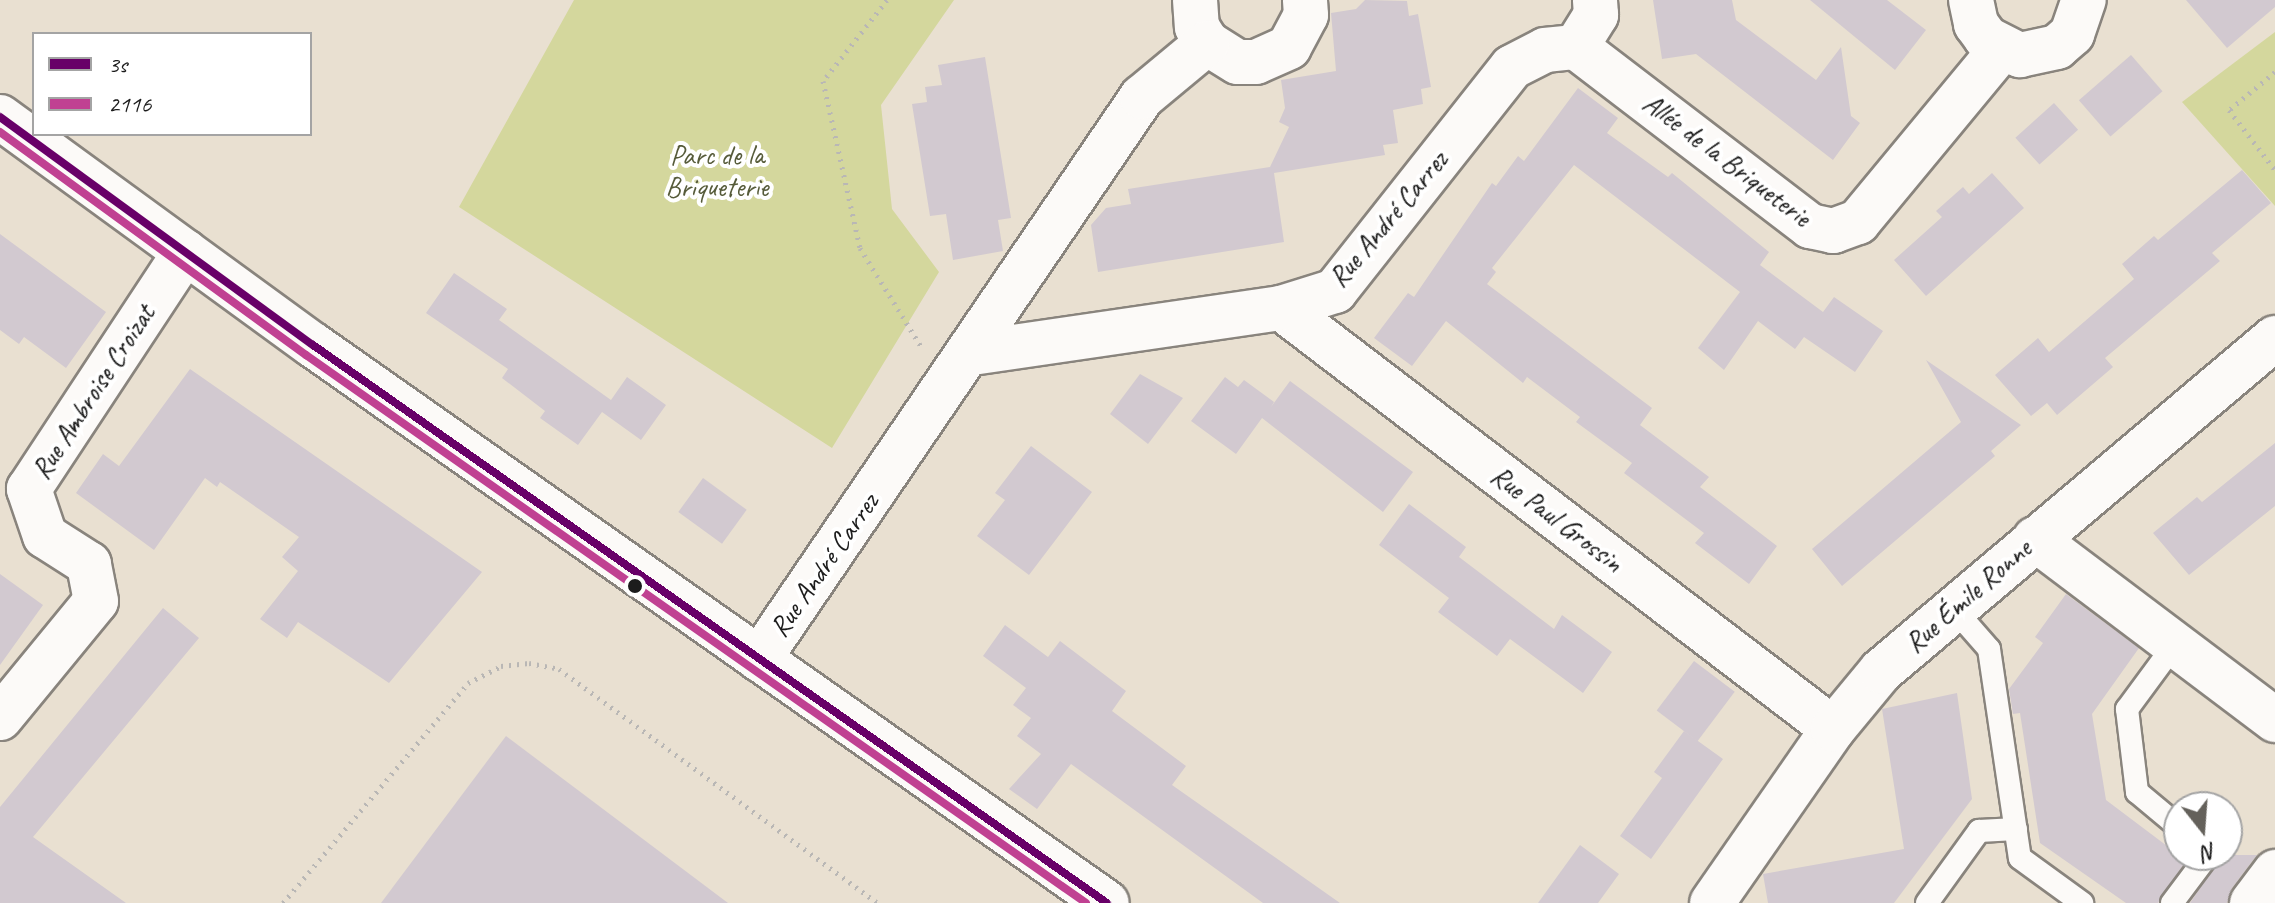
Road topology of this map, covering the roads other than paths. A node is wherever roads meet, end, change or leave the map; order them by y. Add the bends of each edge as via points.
1 (1195, 0) edge
2 (1305, 0) edge
3 (1595, 0) edge
4 (1971, 0) edge
5 (2084, 0) edge
6 (1207, 43) junction
7 (1576, 47) junction
8 (2001, 49) junction
9 (0, 117) edge
10 (185, 252) junction
11 (1281, 308) junction
12 (2275, 338) edge
13 (972, 353) junction
14 (2035, 539) junction
15 (1954, 609) junction
16 (2175, 644) junction
17 (759, 659) junction
18 (0, 718) edge
19 (2275, 720) edge
20 (1833, 729) junction
21 (2163, 814) edge
22 (2016, 829) junction
23 (2196, 871) edge
24 (2275, 872) edge
25 (1107, 903) edge
26 (1712, 903) edge
27 (1927, 903) edge
28 (2082, 903) edge
29 (2172, 903) edge
30 (2252, 903) edge

1 - 6 street via 1197,27
2 - 6 street via 1300,32 1274,58 1238,62
3 - 7 street via 1596,15
4 - 8 street via 1976,24
5 - 8 street via 2072,34 2057,47 2020,55
6 - 13 street, Rue André Carrez via 1142,97
7 - 8 street, Allée de la Briqueterie via 1810,226 1833,231 1858,222
7 - 11 street, Rue André Carrez via 1545,50 1512,67 1335,291
9 - 10 street
10 - 17 street
10 - 18 street, Rue Ambroise Croizat via 29,489 45,536 89,564 96,601
11 - 13 street, Rue André Carrez
11 - 20 street, Rue Paul Grossin
12 - 14 street, Rue Émile Ronne
13 - 17 street, Rue André Carrez
14 - 15 street, Rue Émile Ronne
14 - 16 street
15 - 20 street, Rue Émile Ronne via 1881,671
15 - 22 lane via 1989,649
16 - 19 street
16 - 21 lane via 2127,709 2137,792
17 - 25 street
20 - 26 street, Rue Émile Ronne
22 - 27 lane via 1979,831
22 - 28 lane via 2020,858
23 - 29 lane
24 - 30 street

